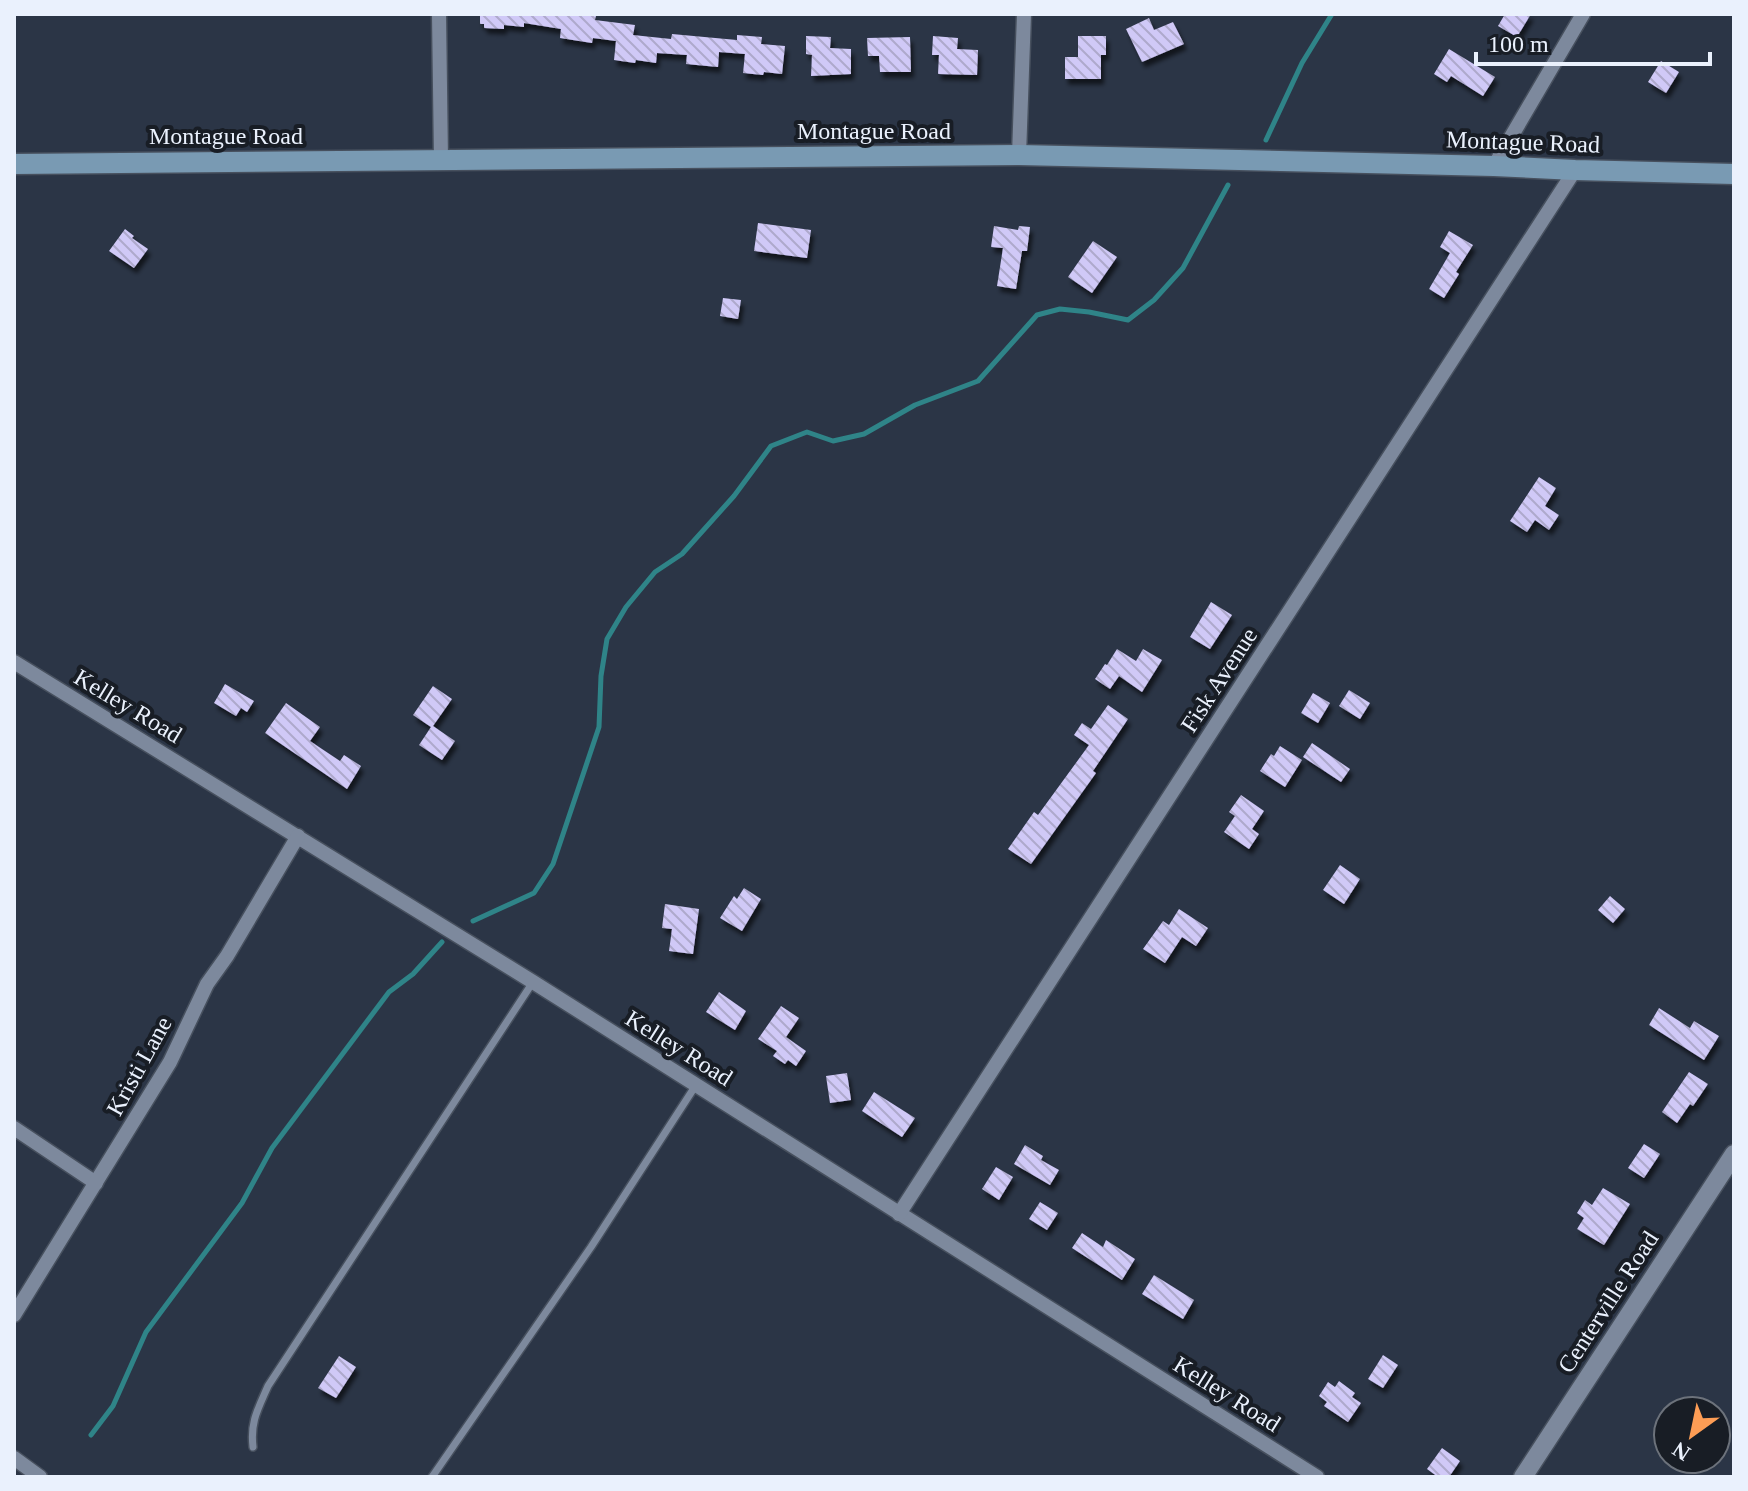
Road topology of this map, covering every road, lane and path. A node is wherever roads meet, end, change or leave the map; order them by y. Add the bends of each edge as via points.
1 (439, 14) edge
2 (1024, 14) edge
3 (1583, 14) edge
4 (1019, 155) junction
5 (441, 160) junction
6 (14, 164) edge
7 (1494, 166) junction
8 (1575, 170) junction
9 (1734, 174) edge
10 (14, 662) edge
11 (298, 836) junction
12 (533, 982) junction
13 (696, 1085) junction
14 (14, 1128) edge
15 (1734, 1154) edge
16 (96, 1183) junction
17 (899, 1214) junction
18 (14, 1315) edge
19 (253, 1447) dead end
20 (14, 1458) edge
21 (40, 1477) edge
22 (432, 1477) edge
23 (1317, 1477) edge
24 (1523, 1477) edge

1 - 5 street
2 - 4 street
3 - 7 street
4 - 5 main road, Montague Road
4 - 7 main road, Montague Road
5 - 6 main road, Montague Road
7 - 8 main road, Montague Road
8 - 9 main road, Montague Road
8 - 17 street, Fisk Avenue
10 - 11 street, Kelley Road
11 - 12 street, Kelley Road
11 - 16 street, Kristi Lane via 207,984 170,1062
12 - 13 street, Kelley Road
12 - 19 lane via 268,1386 254,1416
13 - 17 street, Kelley Road
13 - 22 lane
14 - 16 street
15 - 24 street, Centerville Road
16 - 18 street, Kristi Lane
17 - 23 street, Kelley Road
20 - 21 street

